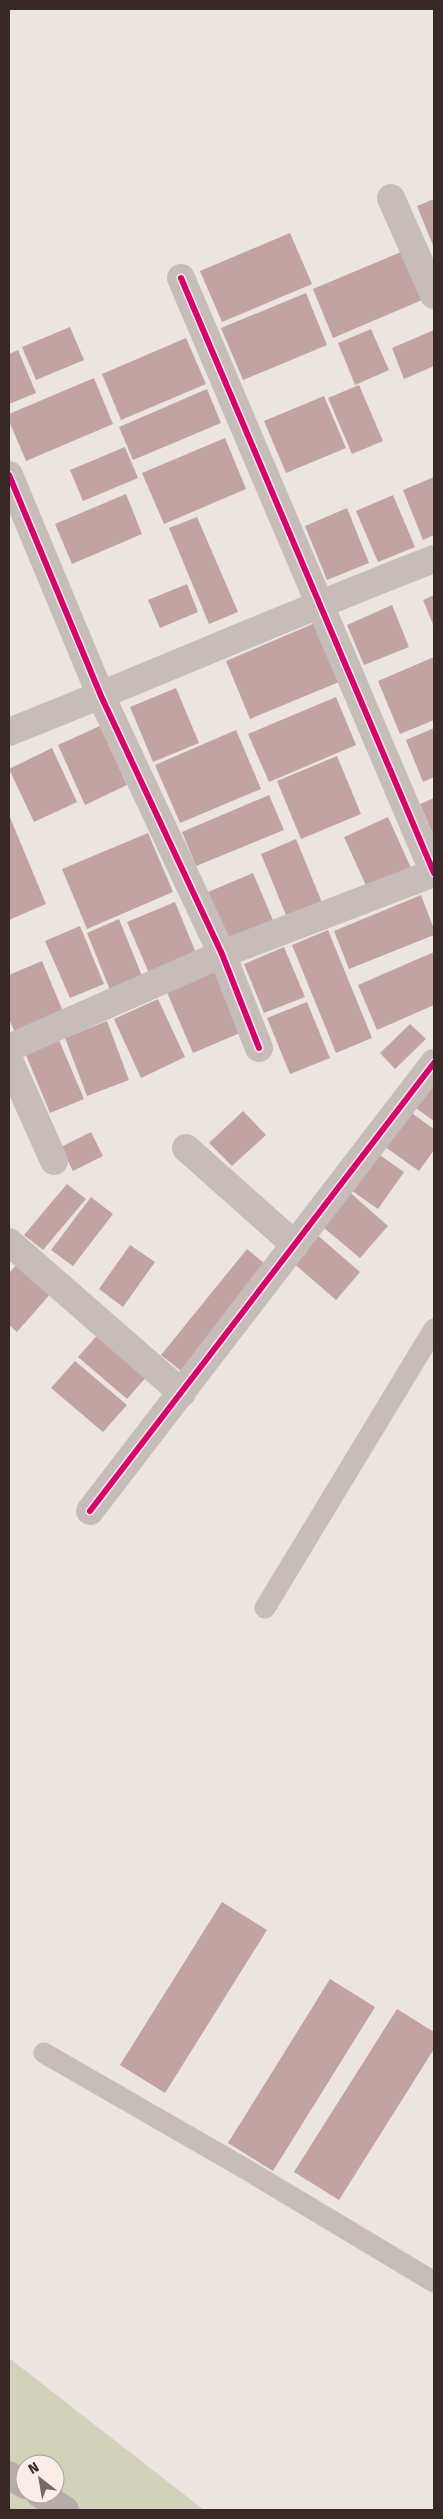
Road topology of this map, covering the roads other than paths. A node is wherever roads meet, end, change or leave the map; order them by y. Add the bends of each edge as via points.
1 (391, 198) dead end
2 (181, 278) dead end
3 (434, 295) edge
4 (9, 474) edge
5 (434, 559) edge
6 (318, 604) junction
7 (101, 696) junction
8 (9, 732) edge
9 (434, 873) edge
10 (222, 954) junction
11 (9, 1048) edge
12 (258, 1048) dead end
13 (9, 1060) edge
14 (434, 1063) edge
15 (186, 1148) dead end
16 (54, 1161) dead end
17 (9, 1242) edge
18 (295, 1245) junction
19 (434, 1329) edge
20 (182, 1393) junction
21 (90, 1511) dead end
22 (265, 1608) dead end
23 (44, 2053) dead end
24 (434, 2282) edge

1 - 3 street
2 - 6 street
4 - 7 street
5 - 6 street
6 - 7 street
6 - 9 street
7 - 8 street
7 - 10 street
9 - 10 street
10 - 11 street
10 - 12 street
13 - 16 street
14 - 18 street
15 - 18 street
17 - 20 street
18 - 20 street
19 - 22 lane
20 - 21 street
23 - 24 lane

